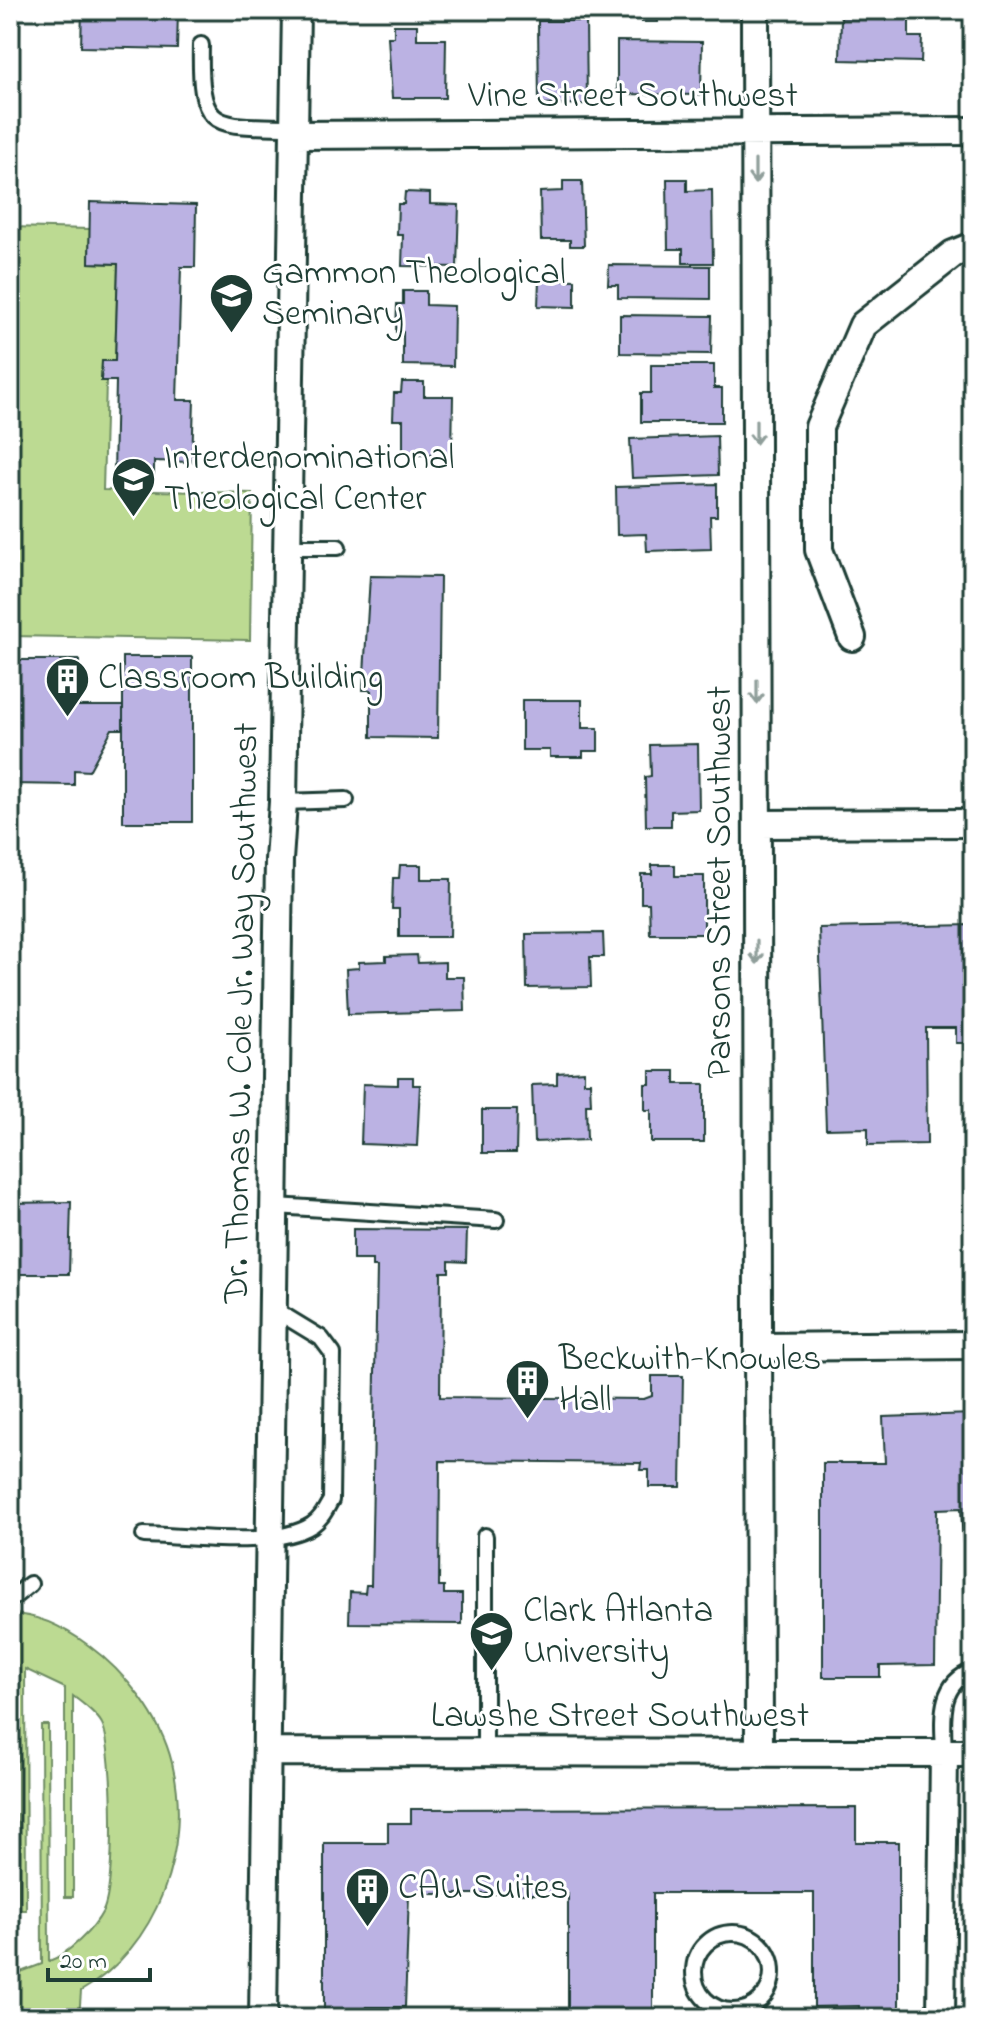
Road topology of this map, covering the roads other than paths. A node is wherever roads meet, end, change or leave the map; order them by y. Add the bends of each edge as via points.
1 (296, 10) edge
2 (755, 10) edge
3 (201, 45) dead end
4 (294, 131) junction
5 (973, 131) edge
6 (755, 132) junction
7 (973, 246) edge
8 (287, 547) junction
9 (338, 547) dead end
10 (852, 637) dead end
11 (346, 800) dead end
12 (283, 802) junction
13 (973, 823) edge
14 (757, 824) junction
15 (276, 1206) junction
16 (496, 1220) dead end
17 (275, 1310) junction
18 (973, 1345) edge
19 (758, 1347) junction
20 (144, 1535) dead end
21 (485, 1536) dead end
22 (271, 1538) junction
23 (30, 1584) dead end
24 (10, 1600) edge
25 (973, 1671) edge
26 (267, 1752) junction
27 (485, 1752) junction
28 (759, 1753) junction
29 (944, 1753) junction
30 (973, 1753) edge
31 (722, 2014) edge
32 (747, 2014) edge
33 (263, 2018) edge
34 (941, 2018) edge

1 - 4 street, Dr. Thomas W. Cole Jr. Way Southwest
2 - 6 street, Parsons Street Southwest
3 - 4 lane via 200,93 211,114 221,123
4 - 6 street, Vine Street Southwest
4 - 8 street, Dr. Thomas W. Cole Jr. Way Southwest
5 - 6 street, Vine Street Southwest
6 -> 14 street, Parsons Street Southwest
7 - 10 street via 953,254 863,325 819,427 819,550
8 - 9 lane
8 - 12 street, Dr. Thomas W. Cole Jr. Way Southwest
11 - 12 lane
12 - 15 street, Dr. Thomas W. Cole Jr. Way Southwest
13 - 14 street
14 -> 19 street, Parsons Street Southwest
15 - 16 lane
15 - 17 street, Dr. Thomas W. Cole Jr. Way Southwest
17 - 22 street, Dr. Thomas W. Cole Jr. Way Southwest
17 - 22 lane via 321,1338 333,1354 331,1500 310,1527
18 - 19 street
19 - 28 street, Parsons Street Southwest
20 - 22 lane
21 - 27 lane
22 - 26 street, Dr. Thomas W. Cole Jr. Way Southwest
23 - 24 lane
25 - 29 lane via 958,1677 942,1703
26 - 27 street, Lawshe Street Southwest
26 - 33 street, Dr. Thomas W. Cole Jr. Way Southwest
27 - 28 street, Lawshe Street Southwest
28 - 29 street, Lawshe Street Southwest
29 - 30 street, Lawshe Street Southwest
29 - 34 street
31 - 32 lane
31 - 32 lane via 701,1996 693,1972 702,1946 726,1933 752,1937 770,1957 771,1983

